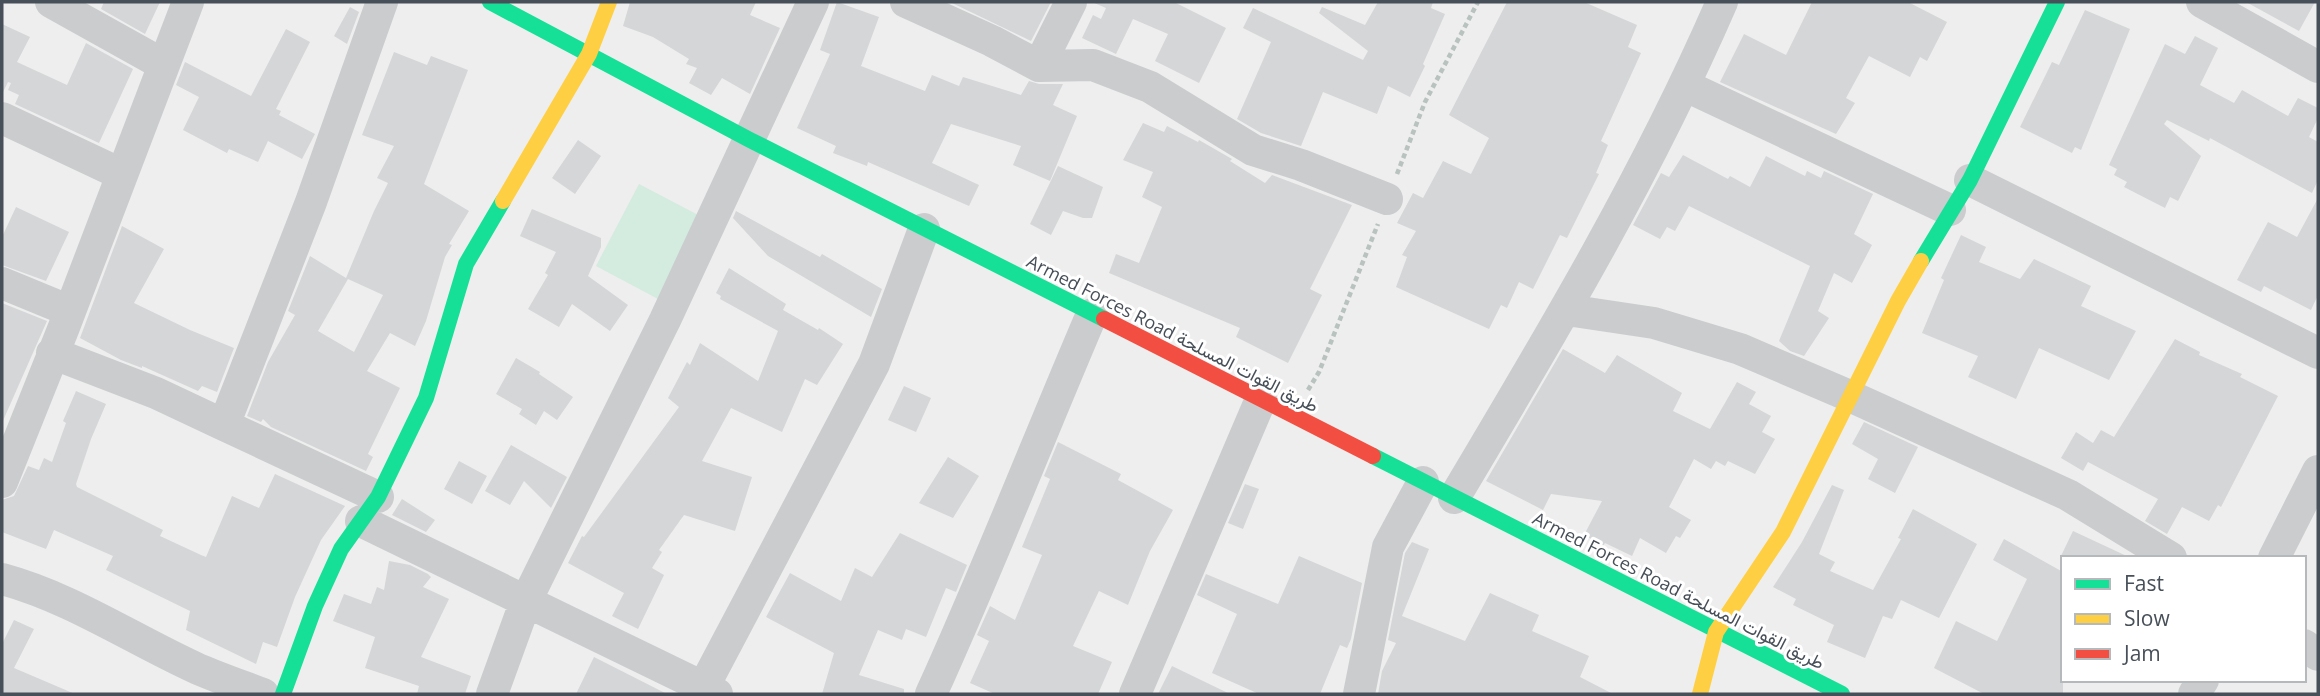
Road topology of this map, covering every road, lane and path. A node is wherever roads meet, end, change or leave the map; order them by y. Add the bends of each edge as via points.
1 (51, 2) edge
2 (188, 2) edge
3 (382, 2) edge
4 (490, 2) edge
5 (609, 2) edge
6 (813, 2) edge
7 (906, 2) edge
8 (1071, 2) edge
9 (1722, 2) edge
10 (2057, 2) edge
11 (2202, 2) edge
12 (589, 54) junction
13 (164, 65) junction
14 (1039, 66) junction
15 (2318, 67) edge
16 (1686, 86) junction
17 (2, 118) edge
18 (750, 140) junction
19 (121, 174) junction
20 (1970, 180) junction
21 (1387, 199) dead end
22 (1950, 210) junction
23 (924, 229) junction
24 (2, 283) edge
25 (1567, 310) junction
26 (70, 311) junction
27 (1092, 314) junction
28 (2318, 353) edge
29 (52, 354) junction
30 (1853, 397) junction
31 (1261, 398) junction
32 (224, 425) junction
33 (10, 432) edge
34 (2318, 471) edge
35 (2, 482) edge
36 (1423, 482) junction
37 (1454, 498) junction
38 (369, 509) junction
39 (2168, 556) edge
40 (2275, 556) edge
41 (2, 579) edge
42 (525, 603) junction
43 (1716, 632) junction
44 (710, 691) edge
45 (263, 694) edge
46 (283, 694) edge
47 (492, 694) edge
48 (930, 694) edge
49 (1135, 694) edge
50 (1359, 694) edge
51 (1700, 694) edge
52 (1842, 694) edge

1 - 13 street
2 - 13 street
3 - 32 street
4 - 12 street, Armed Forces Road طريق القوات المسلحة
5 - 12 street
6 - 18 street
7 - 14 street
8 - 14 street
9 - 16 street
10 - 20 street
11 - 15 street
12 - 18 street, Armed Forces Road طريق القوات المسلحة
12 - 38 street via 466,264 426,398
13 - 19 street
14 - 21 street via 1093,65 1150,87 1253,150
16 - 22 street
16 - 25 street
17 - 19 street
18 - 23 street, Armed Forces Road طريق القوات المسلحة
18 - 42 street
19 - 26 street
20 - 22 street
20 - 28 street
22 - 30 street via 1898,301
23 - 27 street, Armed Forces Road طريق القوات المسلحة
23 - 44 street via 874,364
24 - 26 street
25 - 30 street via 1654,323 1691,334 1740,349
25 - 37 street
26 - 29 street
27 - 31 street, Armed Forces Road طريق القوات المسلحة
27 - 48 street
29 - 32 street via 156,393
29 - 33 street
30 - 39 street via 2068,495
30 - 43 street via 1783,532
31 - 36 street, Armed Forces Road طريق القوات المسلحة
31 - 49 street
32 - 38 street
33 - 35 street
34 - 40 street
36 - 37 street, Armed Forces Road طريق القوات المسلحة
36 - 50 street via 1388,547
37 - 43 street, Armed Forces Road طريق القوات المسلحة
38 - 42 street
38 - 46 street via 341,549 325,583
41 - 45 street via 30,586 197,668
42 - 44 street
42 - 47 street
43 - 51 street
43 - 52 street, Armed Forces Road طريق القوات المسلحة

